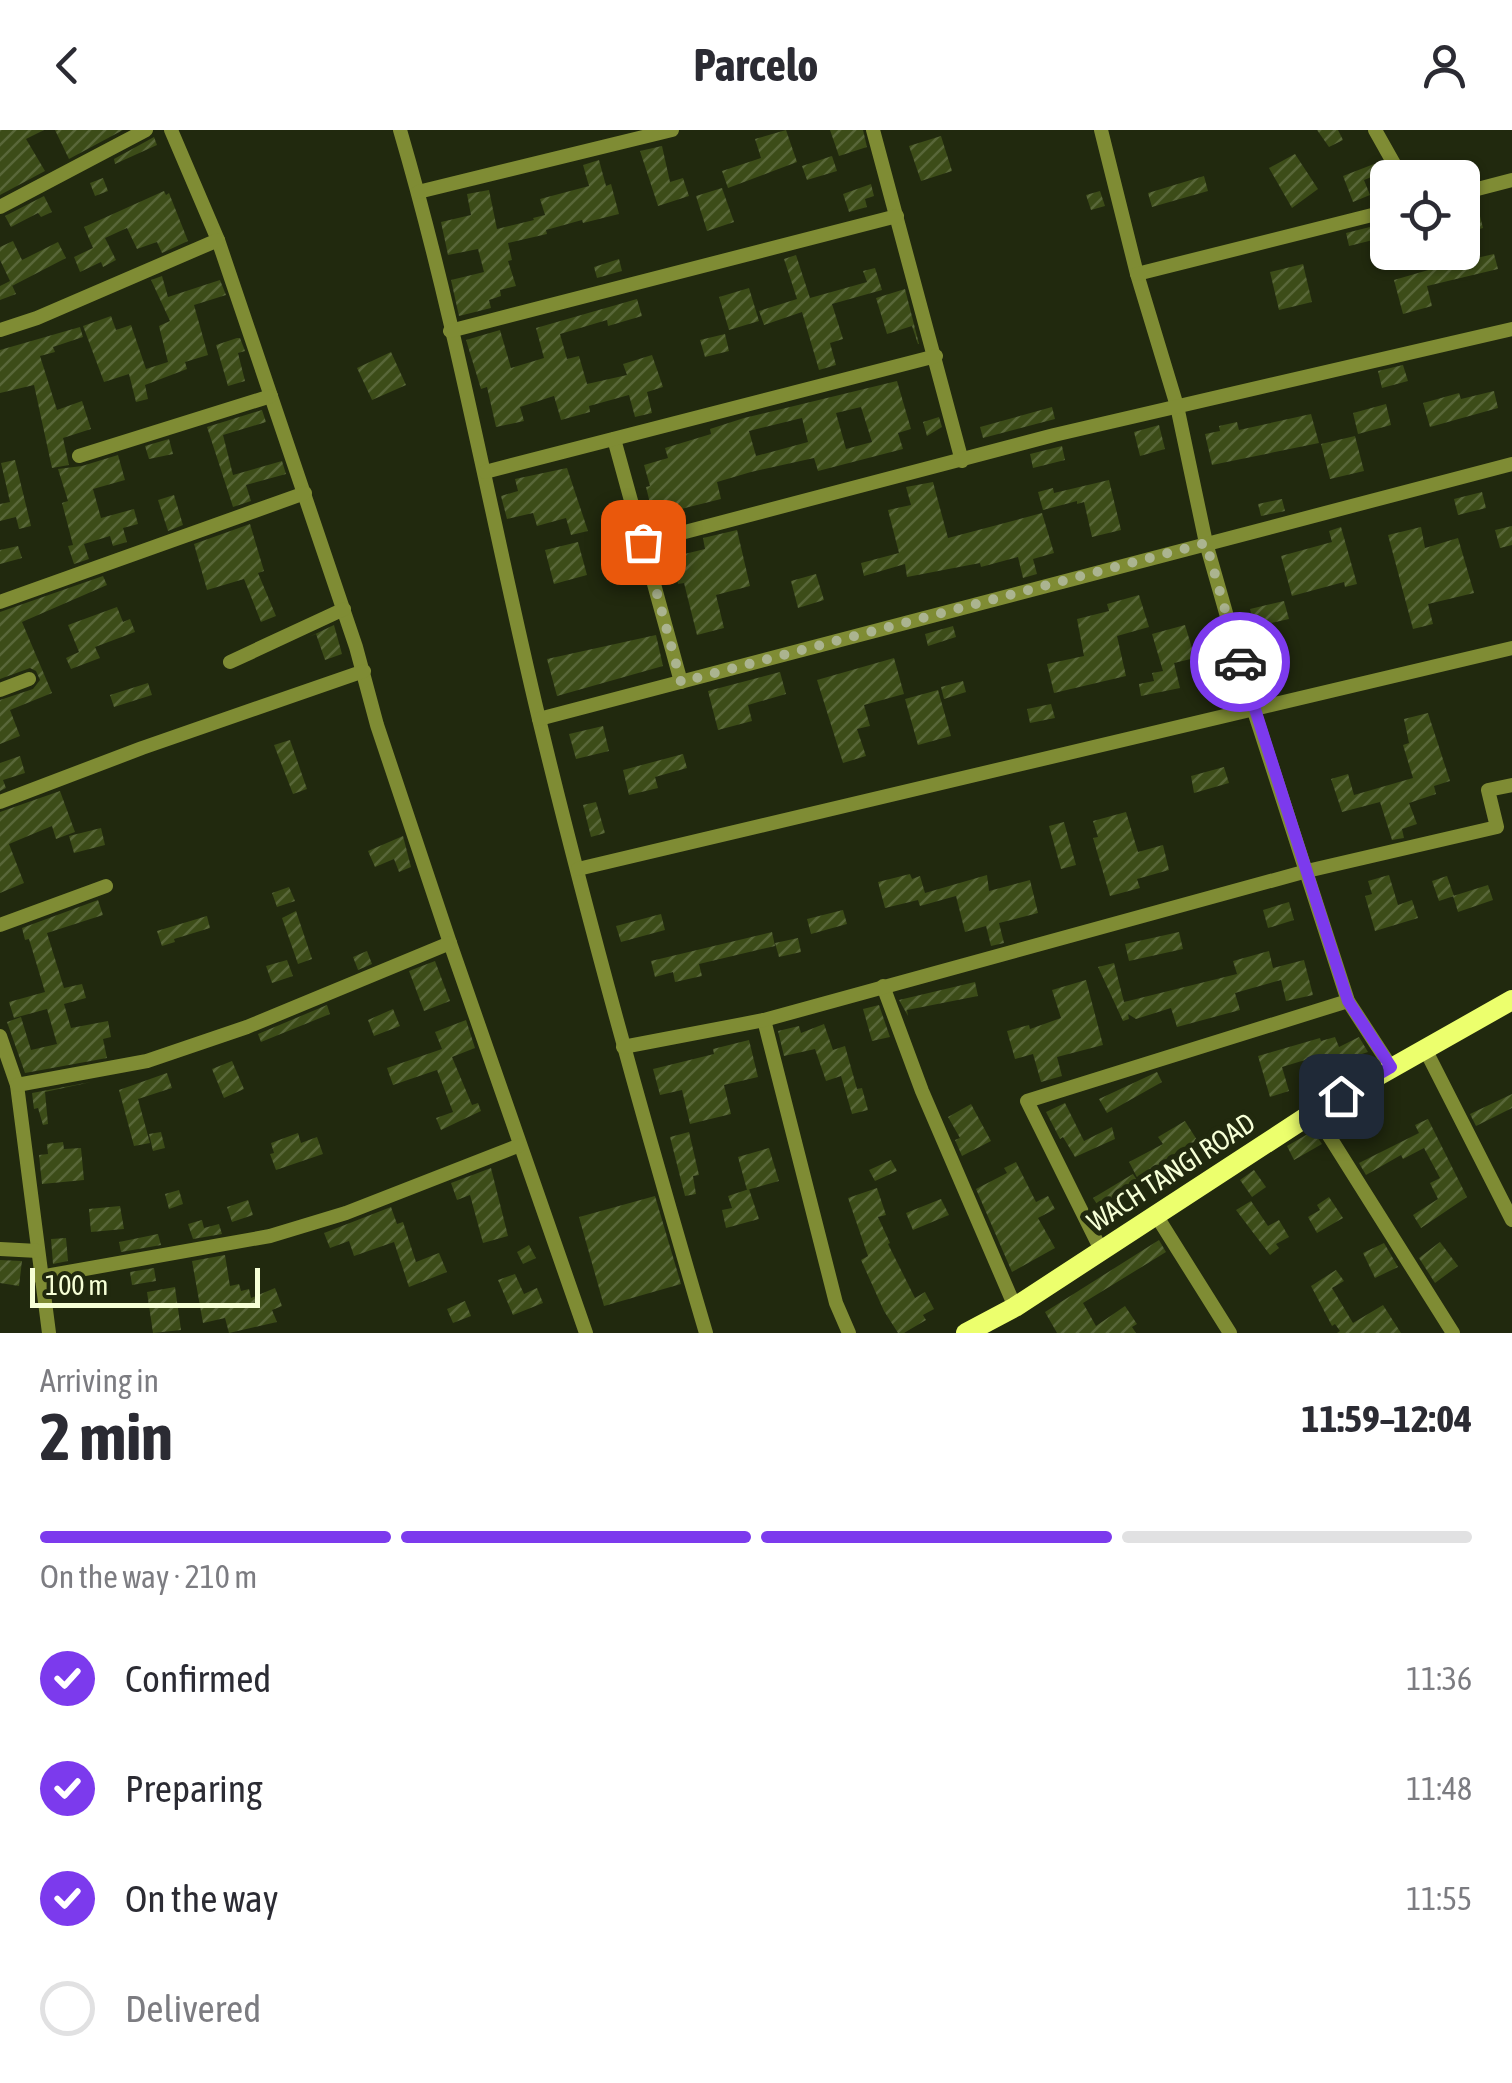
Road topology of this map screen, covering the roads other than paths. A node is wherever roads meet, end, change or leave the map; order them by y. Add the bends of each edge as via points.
1 (146, 130) edge
2 (171, 130) edge
3 (400, 130) edge
4 (672, 130) edge
5 (873, 130) edge
6 (1100, 130) edge
7 (1375, 130) edge
8 (1392, 160) edge
9 (1512, 180) edge
10 (1480, 188) edge
11 (418, 192) junction
12 (0, 206) edge
13 (897, 216) junction
14 (1370, 216) edge
15 (218, 240) junction
16 (1137, 274) junction
17 (1512, 329) edge
18 (0, 330) edge
19 (450, 330) junction
20 (936, 356) junction
21 (271, 396) junction
22 (1177, 406) junction
23 (614, 439) junction
24 (78, 456) dead end
25 (962, 461) junction
26 (1512, 464) edge
27 (484, 472) junction
28 (304, 493) junction
29 (643, 542) junction
30 (1206, 543) junction
31 (0, 602) edge
32 (344, 610) junction
33 (1512, 648) edge
34 (230, 662) dead end
35 (364, 671) junction
36 (29, 679) dead end
37 (681, 682) junction
38 (0, 690) edge
39 (1254, 712) junction
40 (539, 719) junction
41 (1512, 784) edge
42 (0, 802) edge
43 (578, 869) junction
44 (1307, 871) junction
45 (106, 886) dead end
46 (0, 924) edge
47 (450, 943) junction
48 (883, 986) junction
49 (1512, 1000) edge
50 (1348, 1001) junction
51 (764, 1020) junction
52 (0, 1036) edge
53 (623, 1047) junction
54 (1425, 1049) junction
55 (1391, 1067) junction
56 (17, 1085) junction
57 (1314, 1112) junction
58 (520, 1145) junction
59 (1156, 1216) junction
60 (1512, 1220) edge
61 (0, 1249) edge
62 (1101, 1250) junction
63 (38, 1251) junction
64 (40, 1278) junction
65 (1016, 1308) junction
66 (969, 1332) edge
67 (49, 1333) edge
68 (586, 1333) edge
69 (706, 1333) edge
70 (850, 1333) edge
71 (1230, 1333) edge
72 (1453, 1333) edge

1 - 12 street
2 - 15 street
3 - 11 street
4 - 11 street
5 - 13 street
6 - 16 street
7 - 8 street
9 - 10 street
11 - 19 street
13 - 19 street
13 - 20 street
14 - 16 street
15 - 18 street
15 - 21 street
16 - 22 street
17 - 22 street
19 - 27 street
20 - 23 street
20 - 25 street
21 - 24 street
21 - 28 street
22 - 25 street
22 - 30 street
23 - 27 street
23 - 29 street
25 - 29 street
26 - 30 street
27 - 40 street
28 - 31 street
28 - 32 street
29 - 37 street
30 - 37 street
30 - 39 street
32 - 34 street
32 - 35 street
33 - 39 street
35 - 42 street
35 - 47 street
36 - 38 street
37 - 40 street
39 - 43 street
39 - 44 street
40 - 43 street
41 - 44 street via 1488,790 1497,827
43 - 53 street
44 - 48 street
44 - 50 street
45 - 46 street
47 - 56 street via 147,1061
47 - 58 street
48 - 51 street
48 - 65 street
49 - 54 main road, WACH TANGI ROAD
50 - 55 street
50 - 62 street via 1027,1101
51 - 53 street
51 - 70 street via 836,1303
52 - 56 street
53 - 69 street
54 - 55 main road, WACH TANGI ROAD
54 - 60 street
55 - 57 main road, WACH TANGI ROAD
56 - 63 street
57 - 59 main road, WACH TANGI ROAD
57 - 72 street
58 - 64 street via 270,1236
58 - 68 street
59 - 62 main road, WACH TANGI ROAD
59 - 71 street
61 - 63 street
62 - 65 main road, WACH TANGI ROAD
63 - 64 street
64 - 67 street
65 - 66 main road, WACH TANGI ROAD

